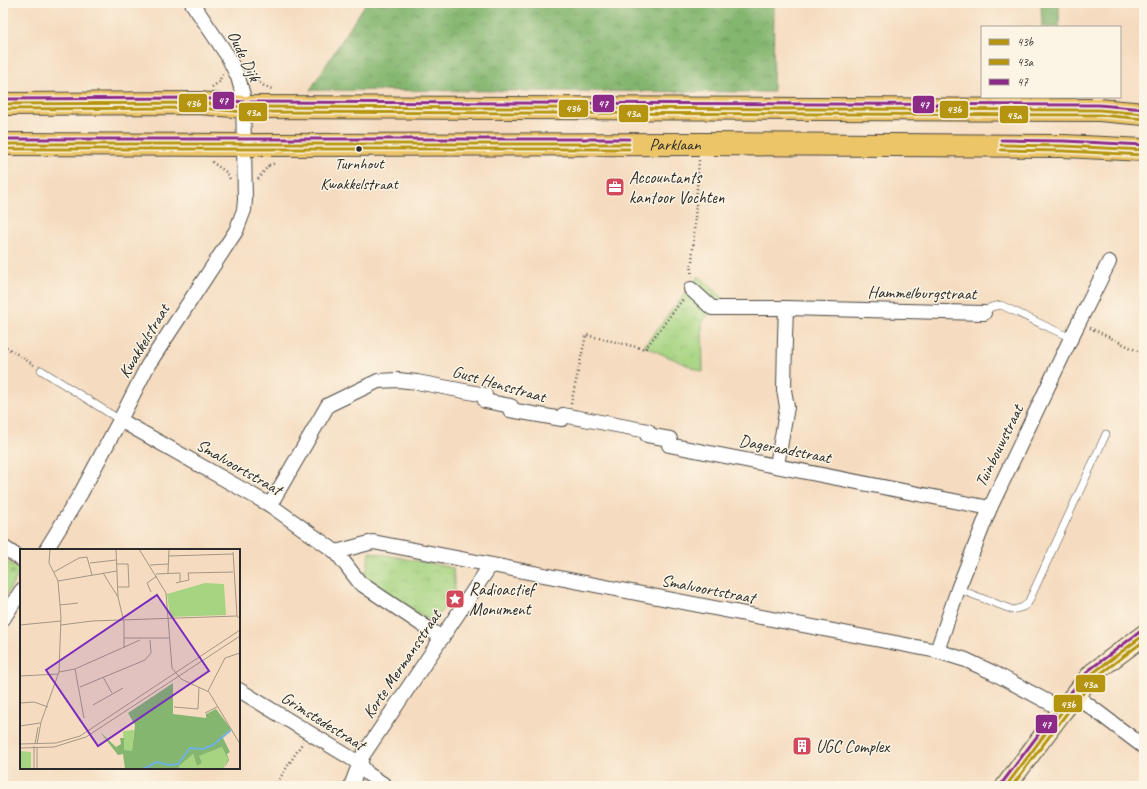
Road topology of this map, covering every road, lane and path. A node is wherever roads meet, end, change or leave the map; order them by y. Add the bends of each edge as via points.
1 (192, 3) edge
2 (223, 49) junction
3 (205, 97) junction
4 (1104, 103) edge
5 (3, 104) edge
6 (244, 107) junction
7 (1144, 114) edge
8 (3, 144) edge
9 (700, 144) junction
10 (245, 145) junction
11 (1140, 147) edge
12 (204, 152) junction
13 (277, 163) dead end
14 (269, 166) dead end
15 (232, 183) dead end
16 (1109, 262) dead end
17 (691, 289) junction
18 (786, 308) junction
19 (984, 313) joint
20 (1078, 323) junction
21 (1071, 338) junction
22 (3, 345) edge
23 (1144, 354) edge
24 (41, 370) joint
25 (569, 416) junction
26 (585, 419) joint
27 (120, 420) junction
28 (1106, 434) dead end
29 (776, 466) junction
30 (270, 505) junction
31 (990, 508) junction
32 (3, 547) edge
33 (47, 549) edge
34 (336, 552) junction
35 (20, 558) edge
36 (490, 566) junction
37 (958, 589) junction
38 (20, 593) edge
39 (3, 619) edge
40 (1144, 635) edge
41 (442, 638) junction
42 (937, 651) junction
43 (240, 691) edge
44 (1069, 703) junction
45 (309, 733) junction
46 (1144, 747) edge
47 (359, 763) junction
48 (275, 786) edge
49 (351, 786) edge
50 (386, 786) edge
51 (1006, 786) edge

1 - 2 street, Oude Dijk
2 - 3 path via 220,78
2 - 6 street, Oude Dijk via 240,83
3 - 5 main road, Parklaan
3 - 6 main road, Parklaan
4 - 6 main road, Parklaan
4 - 7 main road, Parklaan
6 - 10 street, Oude Dijk
8 - 12 main road, Parklaan
9 - 10 main road, Parklaan
9 - 11 main road, Parklaan
9 - 17 path
10 - 12 main road, Parklaan
10 - 27 street, Kwakkelstraat via 244,210 236,230 148,365
12 - 15 path via 223,169
13 - 14 path
16 - 20 street, Tuinbouwstraat
17 - 18 street, Hammelburgstraat via 712,308
17 - 25 path via 645,349 586,335
18 - 19 street, Hammelburgstraat
18 - 29 street via 784,390 787,406
19 - 21 lane, Hammelburgstraat via 991,307 1001,305
20 - 21 street, Tuinbouwstraat
20 - 23 path
21 - 31 street, Tuinbouwstraat
22 - 24 path
24 - 27 lane
25 - 26 street, Gust Hensstraat
25 - 30 street, Gust Hensstraat via 563,415 562,419 510,410 511,406 485,401 485,395 417,382 378,381 328,405
26 - 29 street, Dageraadstraat via 648,431 647,435 670,439 669,445
27 - 30 street, Smalvoortstraat
27 - 33 street, Kwakkelstraat via 81,493
28 - 37 lane via 1023,608 1013,610
29 - 31 street, Dageraadstraat
30 - 34 street, Smalvoortstraat
31 - 37 street, Tuinbouwstraat
32 - 35 street
34 - 36 street, Smalvoortstraat via 373,542
34 - 41 street, Smalvoortstraat via 360,583
36 - 41 street, Korte Mermansstraat
36 - 42 street, Smalvoortstraat
37 - 42 street, Tuinbouwstraat
38 - 39 street
40 - 44 street via 1092,673
41 - 47 street, Korte Mermansstraat
42 - 44 street, Smalvoortstraat via 966,660
43 - 45 street, Grimstedestraat
44 - 46 street, Smalvoortstraat
44 - 51 street
45 - 47 street, Grimstedestraat
45 - 48 path
47 - 49 street, Korte Mermansstraat
47 - 50 street, Grimstedestraat via 368,774

